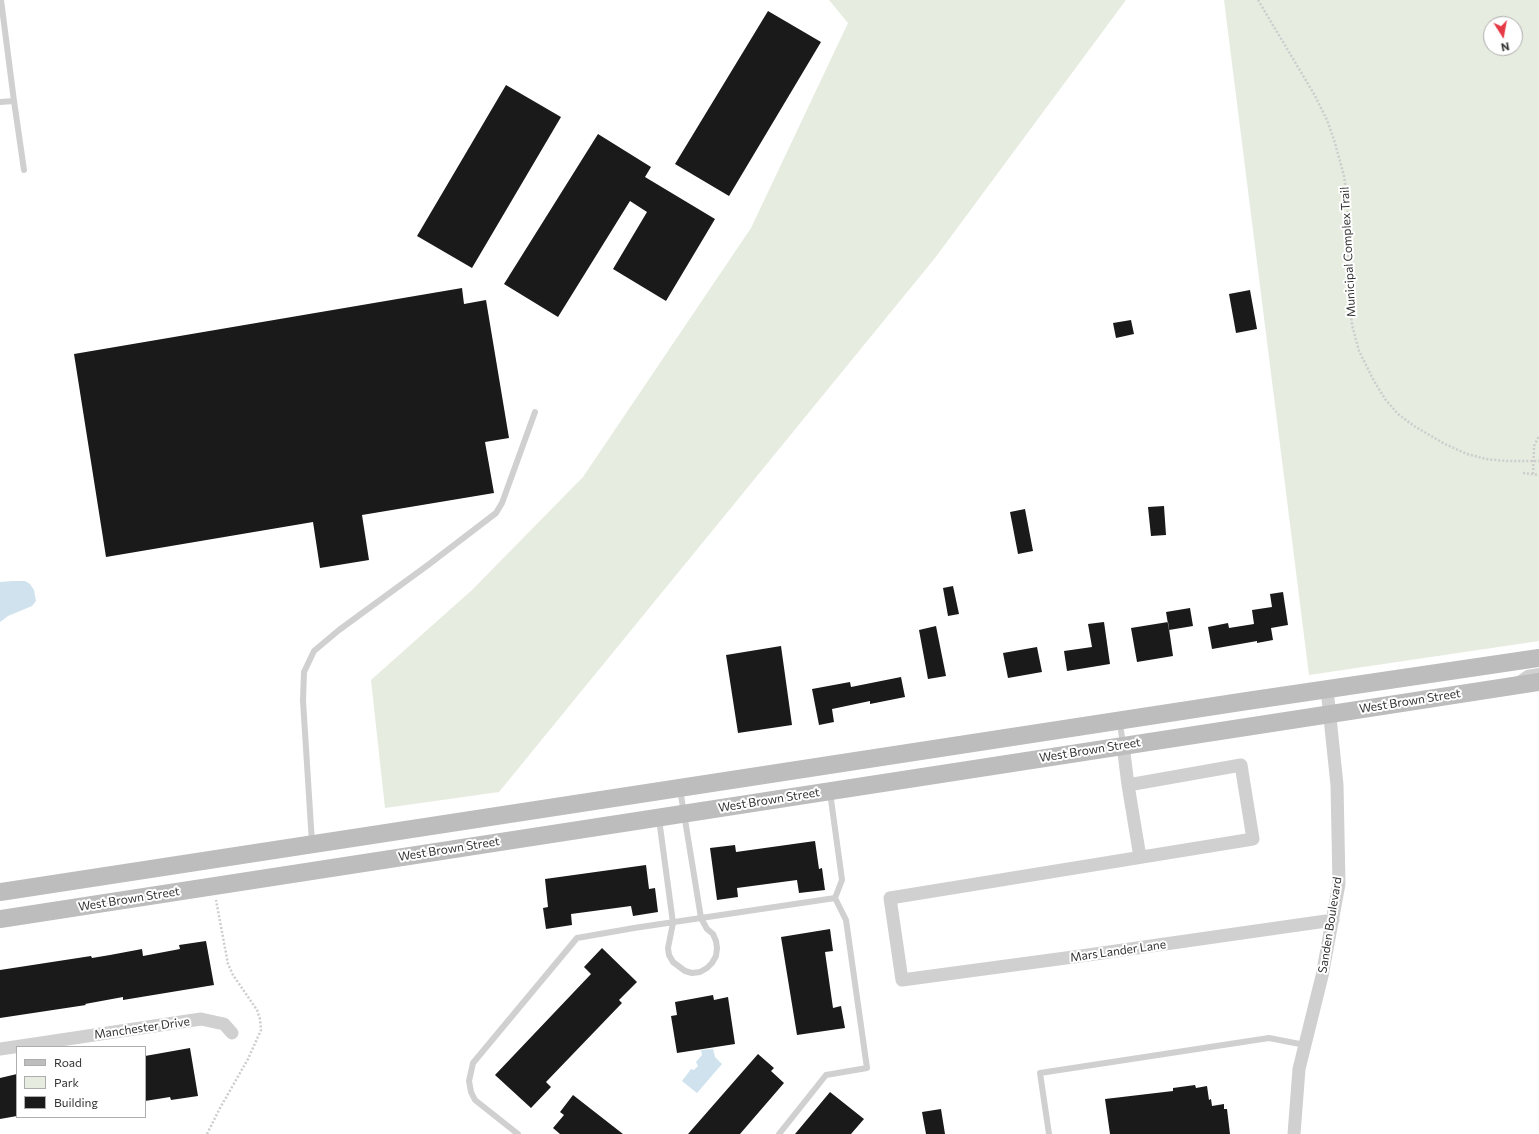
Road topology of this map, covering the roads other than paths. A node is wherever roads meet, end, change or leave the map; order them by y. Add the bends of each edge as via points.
1 (1, 0) edge
2 (14, 101) junction
3 (0, 102) edge
4 (24, 170) dead end
5 (535, 412) dead end
6 (1539, 658) edge
7 (1539, 671) edge
8 (1539, 682) edge
9 (1506, 687) junction
10 (1328, 689) junction
11 (1330, 713) junction
12 (1119, 720) junction
13 (1123, 745) junction
14 (921, 751) junction
15 (924, 776) junction
16 (1128, 785) junction
17 (830, 791) junction
18 (681, 799) junction
19 (658, 814) junction
20 (312, 844) junction
21 (1140, 857) junction
22 (315, 870) junction
23 (0, 892) edge
24 (835, 898) junction
25 (0, 918) edge
26 (701, 918) junction
27 (1333, 920) junction
28 (673, 923) junction
29 (232, 1033) dead end
30 (1305, 1045) junction
31 (20, 1046) edge
32 (16, 1047) edge
33 (0, 1049) edge
34 (518, 1134) edge
35 (778, 1134) edge
36 (1049, 1134) edge
37 (1294, 1134) edge

1 - 2 lane
2 - 3 lane
2 - 4 lane
5 - 20 lane via 496,513 314,651 304,672 303,701
6 - 10 main road, West Brown Street
7 - 9 lane via 1527,673
8 - 9 main road, West Brown Street
9 - 11 main road, West Brown Street
10 - 11 street, Sanden Boulevard
10 - 12 main road, West Brown Street
11 - 13 main road, West Brown Street
11 - 27 street, Sanden Boulevard via 1337,785 1339,884
12 - 13 lane
12 - 14 main road, West Brown Street
13 - 15 main road, West Brown Street
13 - 16 street
14 - 15 main road
14 - 18 main road, West Brown Street via 754,776 736,788
15 - 17 main road, West Brown Street
16 - 21 street
16 - 21 street via 1241,765 1253,839
17 - 18 main road, West Brown Street
17 - 24 lane via 842,880
18 - 19 main road via 658,802
18 - 20 main road, West Brown Street
18 - 26 lane
19 - 22 main road, West Brown Street
19 - 28 lane
20 - 22 main road
20 - 23 main road, West Brown Street
21 - 27 street, Mars Lander Lane via 890,898 902,980
22 - 25 main road, West Brown Street
24 - 26 lane
24 - 35 lane via 846,920 867,1068 826,1075
26 - 28 lane
26 - 28 lane via 716,941 717,948 712,963 700,972 685,971 672,962 668,948
27 - 30 street, Sanden Boulevard
28 - 34 lane via 577,938 473,1063 470,1081 471,1092 476,1100
29 - 31 street, Manchester Drive via 224,1024 201,1019
30 - 36 lane via 1269,1038 1040,1073
30 - 37 street, Sanden Boulevard via 1299,1068
32 - 33 street, Manchester Drive

